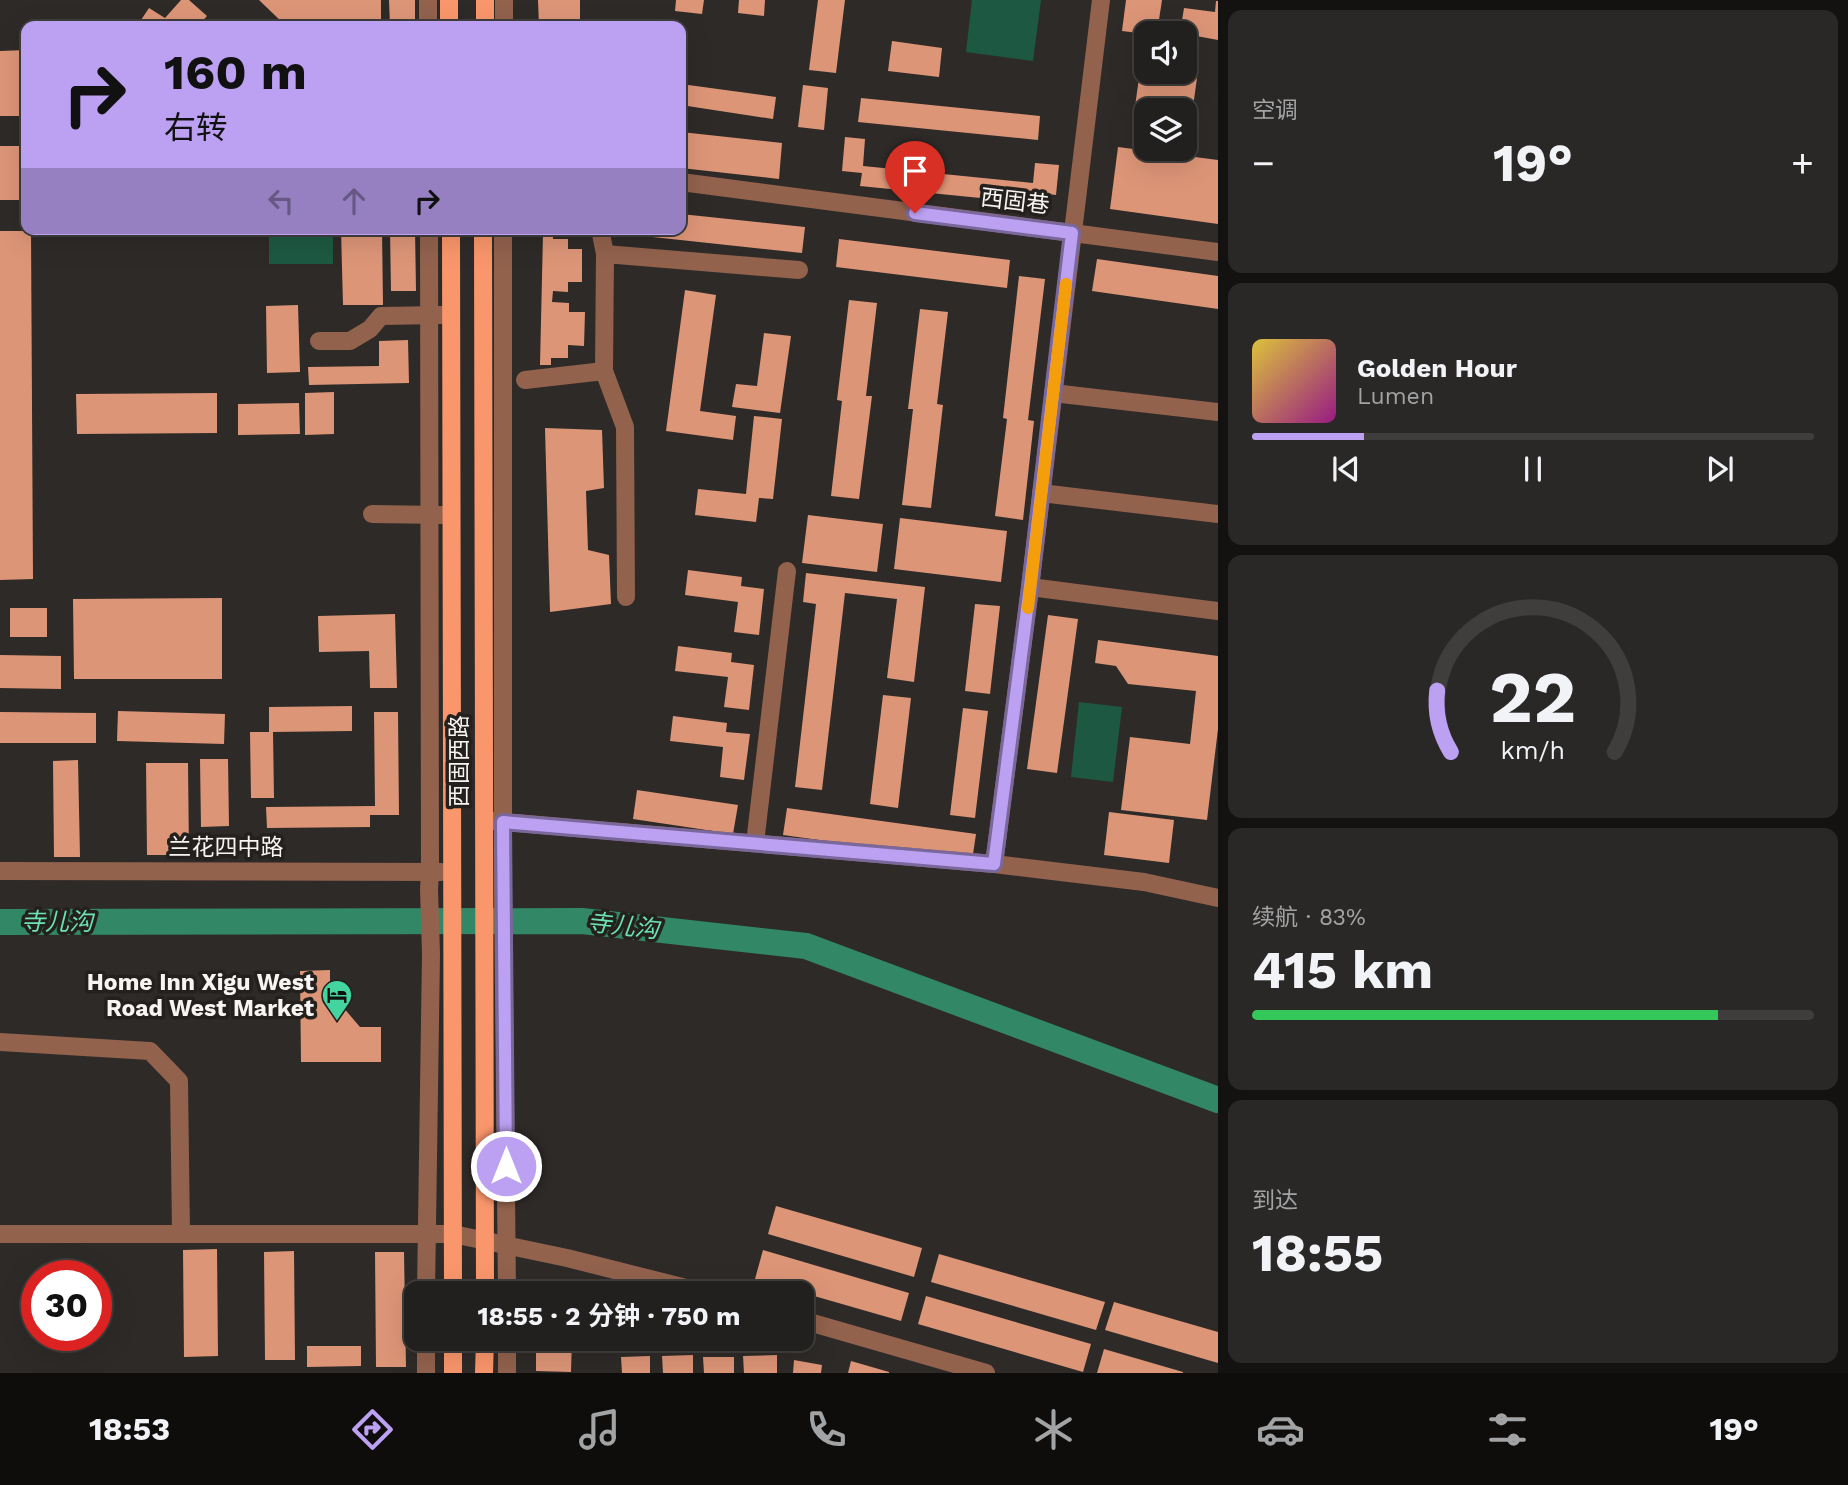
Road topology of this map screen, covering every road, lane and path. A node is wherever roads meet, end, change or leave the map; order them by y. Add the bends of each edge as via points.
1 (428, 0) edge
2 (449, 0) edge
3 (485, 0) edge
4 (504, 0) edge
5 (1101, 0) edge
6 (428, 21) edge
7 (449, 21) edge
8 (485, 21) edge
9 (504, 21) edge
10 (686, 183) edge
11 (1072, 233) junction
12 (429, 235) edge
13 (451, 235) edge
14 (483, 235) edge
15 (503, 235) edge
16 (601, 235) edge
17 (1218, 252) edge
18 (606, 254) junction
19 (799, 270) dead end
20 (429, 315) junction
21 (451, 315) junction
22 (319, 341) dead end
23 (604, 371) junction
24 (525, 380) dead end
25 (1053, 393) junction
26 (1218, 412) edge
27 (1041, 493) junction
28 (372, 514) dead end
29 (1218, 514) edge
30 (429, 515) junction
31 (452, 516) junction
32 (787, 571) dead end
33 (1030, 587) junction
34 (626, 597) dead end
35 (1218, 611) edge
36 (484, 821) junction
37 (503, 822) junction
38 (755, 843) junction
39 (994, 864) junction
40 (0, 871) edge
41 (452, 880) junction
42 (430, 881) junction
43 (1218, 898) edge
44 (0, 1042) edge
45 (181, 1233) junction
46 (0, 1234) edge
47 (426, 1234) junction
48 (453, 1234) junction
49 (485, 1241) junction
50 (507, 1245) junction
51 (426, 1281) edge
52 (453, 1281) edge
53 (485, 1281) edge
54 (507, 1281) edge
55 (658, 1281) edge
56 (814, 1323) edge
57 (426, 1351) edge
58 (453, 1351) edge
59 (485, 1351) edge
60 (507, 1351) edge
61 (426, 1373) edge
62 (453, 1373) edge
63 (484, 1373) edge
64 (507, 1373) edge
65 (986, 1373) edge

1 - 6 street
2 - 7 main road
3 - 8 main road
4 - 9 street
5 - 11 street
10 - 11 street, 西固巷
11 - 17 street, 西固巷
11 - 25 street
12 - 20 street
13 - 21 main road, 西固西路
14 - 36 main road, 西固西路
15 - 37 street
16 - 18 street
18 - 19 street
18 - 23 street
20 - 21 street
20 - 22 street via 381,316 350,341
20 - 30 street
21 - 31 main road, 西固西路
23 - 24 street
23 - 34 street via 625,427
25 - 26 street
25 - 27 street
27 - 29 street
27 - 33 street
28 - 30 street
30 - 31 street
30 - 42 street
31 - 41 main road, 西固西路
32 - 38 street
33 - 35 street
33 - 39 street
36 - 37 street
36 - 49 main road, 西固西路
37 - 38 street
37 - 50 street
38 - 39 street
39 - 43 street via 1144,882
40 - 42 street, 兰花四中路
41 - 42 street, 兰花四中路
41 - 48 main road, 西固西路
42 - 47 street
44 - 45 street via 150,1051 179,1082
45 - 46 street
45 - 47 street
47 - 48 street
47 - 51 street
48 - 49 street
48 - 52 main road, 西固西路
49 - 50 street
49 - 53 main road, 西固西路
50 - 54 street
50 - 55 street
56 - 65 street
57 - 61 street
58 - 62 main road
59 - 63 main road
60 - 64 street

